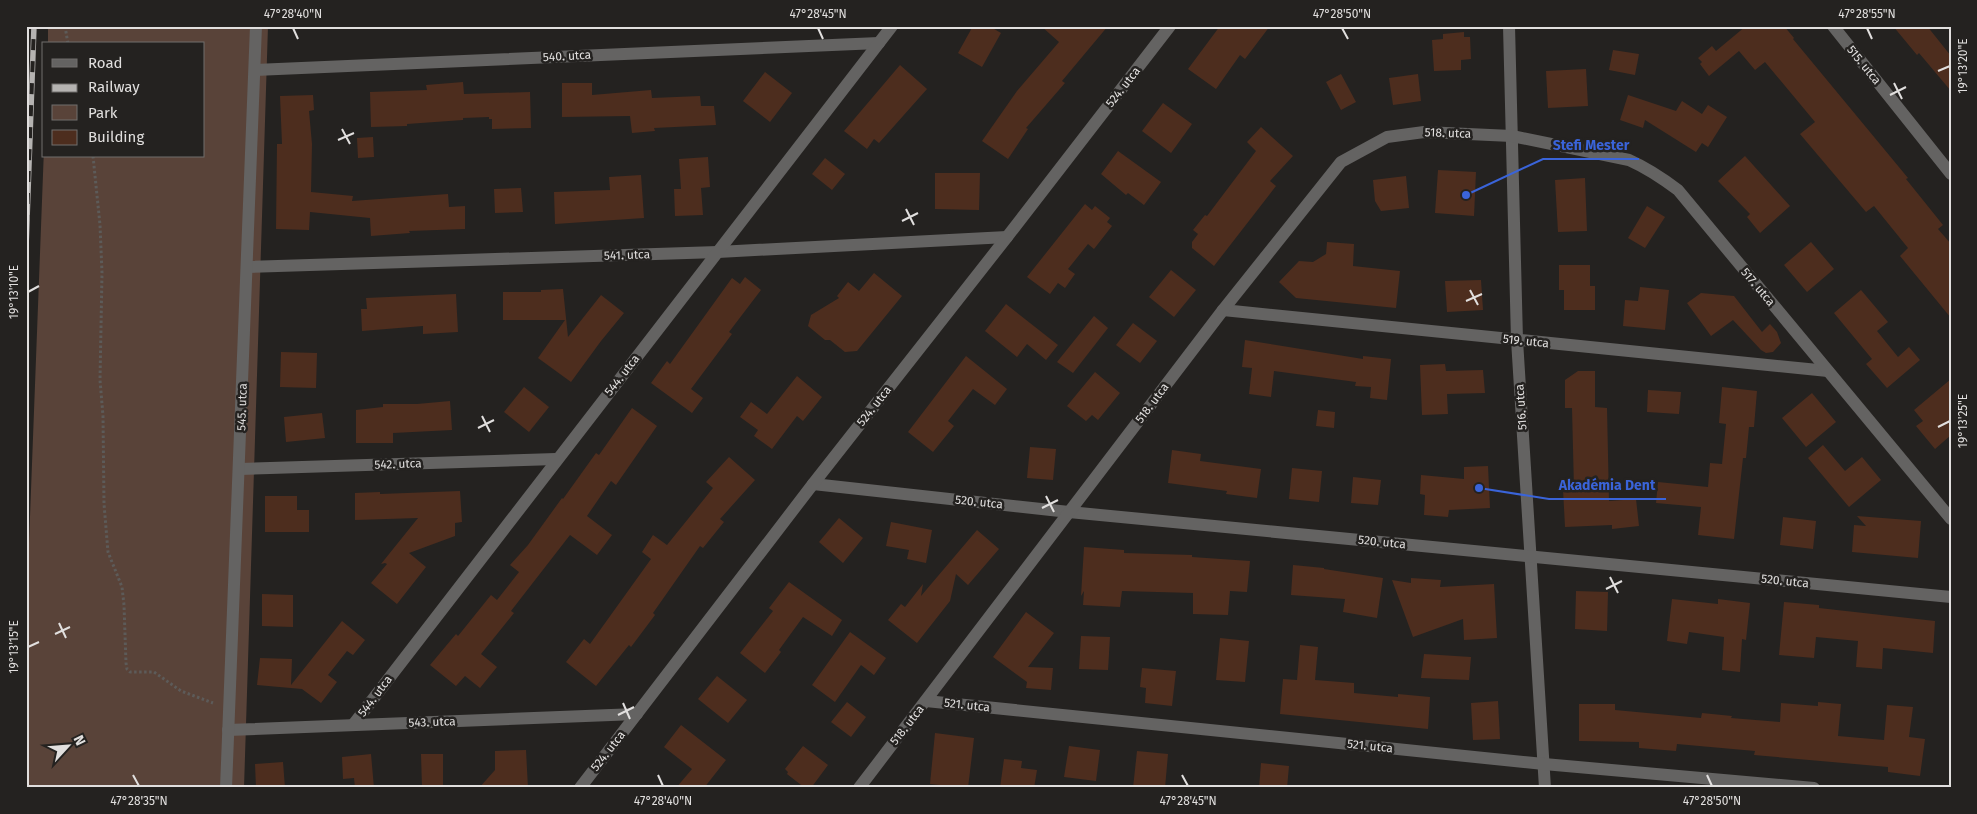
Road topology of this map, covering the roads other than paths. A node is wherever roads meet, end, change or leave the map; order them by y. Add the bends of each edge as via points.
1 (256, 26) edge
2 (892, 26) edge
3 (1170, 26) edge
4 (1509, 26) edge
5 (1833, 26) edge
6 (880, 42) junction
7 (255, 70) junction
8 (1512, 136) junction
9 (1951, 174) edge
10 (1007, 237) junction
11 (718, 252) junction
12 (247, 267) junction
13 (1224, 310) junction
14 (1517, 340) junction
15 (1828, 371) junction
16 (556, 459) junction
17 (240, 469) junction
18 (813, 484) junction
19 (1069, 512) junction
20 (1951, 519) edge
21 (1531, 557) junction
22 (1951, 597) edge
23 (926, 701) junction
24 (637, 714) junction
25 (353, 725) junction
26 (228, 730) junction
27 (1544, 764) junction
28 (226, 788) edge
29 (580, 788) edge
30 (859, 788) edge
31 (1545, 788) edge
32 (1814, 788) edge

1 - 7 street, 545. utca
2 - 6 street, 544. utca
3 - 10 street, 524. utca
4 - 8 street, 516. utca
5 - 9 street, 515. utca
6 - 7 street, 540. utca
6 - 11 street, 544. utca
7 - 12 street, 545. utca
8 - 13 street, 518. utca via 1424,132 1387,137 1341,162
8 - 14 street, 516. utca
8 - 15 street, 517. utca via 1629,160 1678,190
10 - 11 street, 541. utca
10 - 18 street, 524. utca
11 - 12 street, 541. utca
11 - 16 street, 544. utca
12 - 17 street, 545. utca
13 - 14 street, 519. utca
13 - 19 street, 518. utca
14 - 15 street, 519. utca
14 - 21 street, 516. utca
15 - 20 street, 517. utca
16 - 17 street, 542. utca
16 - 25 street, 544. utca
17 - 26 street, 545. utca
18 - 19 street, 520. utca
18 - 24 street, 524. utca
19 - 21 street, 520. utca
19 - 23 street, 518. utca
21 - 22 street, 520. utca
21 - 27 street, 516. utca
23 - 27 street, 521. utca
23 - 30 street, 518. utca
24 - 25 street, 543. utca
24 - 29 street, 524. utca
25 - 26 street, 543. utca
26 - 28 street, 545. utca
27 - 31 street, 516. utca
27 - 32 street, 521. utca

